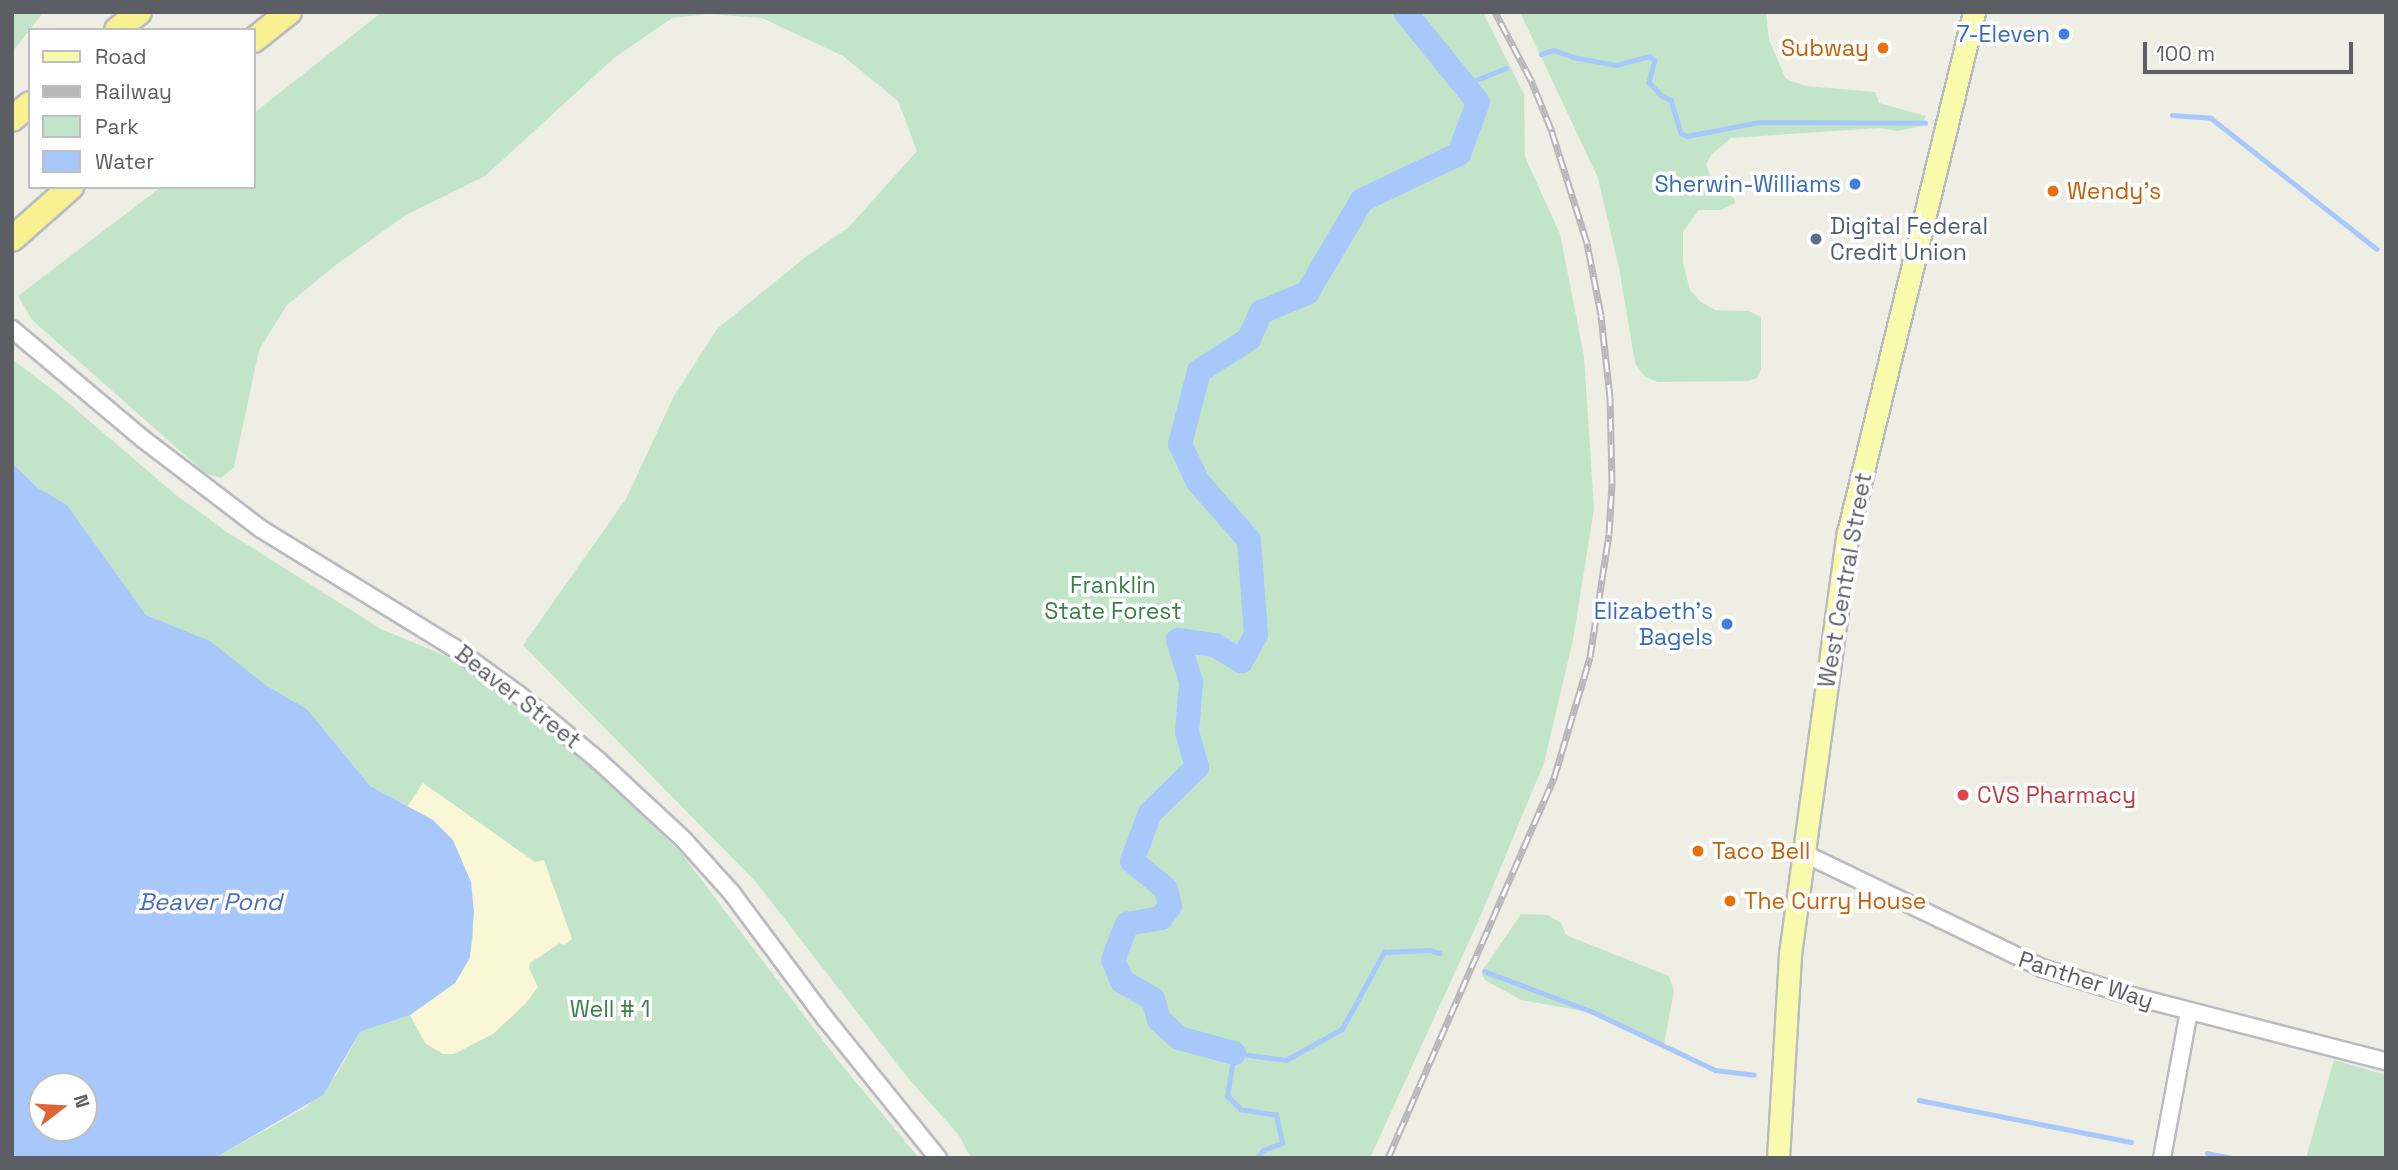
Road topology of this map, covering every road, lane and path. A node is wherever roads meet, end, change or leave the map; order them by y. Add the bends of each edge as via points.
1 (139, 12) edge
2 (289, 12) edge
3 (1974, 12) edge
4 (119, 28) edge
5 (256, 38) edge
6 (28, 106) edge
7 (12, 119) edge
8 (69, 189) edge
9 (12, 239) edge
10 (12, 329) edge
11 (1803, 853) junction
12 (2189, 1011) junction
13 (2386, 1061) edge
14 (938, 1158) edge
15 (1778, 1158) edge
16 (2162, 1158) edge

1 - 4 highway
2 - 5 highway
3 - 11 main road, West Central Street via 1849,533
6 - 7 highway
8 - 9 highway
10 - 14 street, Beaver Street via 143,439 261,529 453,647 599,761 684,840 731,892
11 - 12 street, Panther Way via 2023,961
11 - 15 main road, West Central Street via 1790,954
12 - 13 street, Panther Way
12 - 16 street

